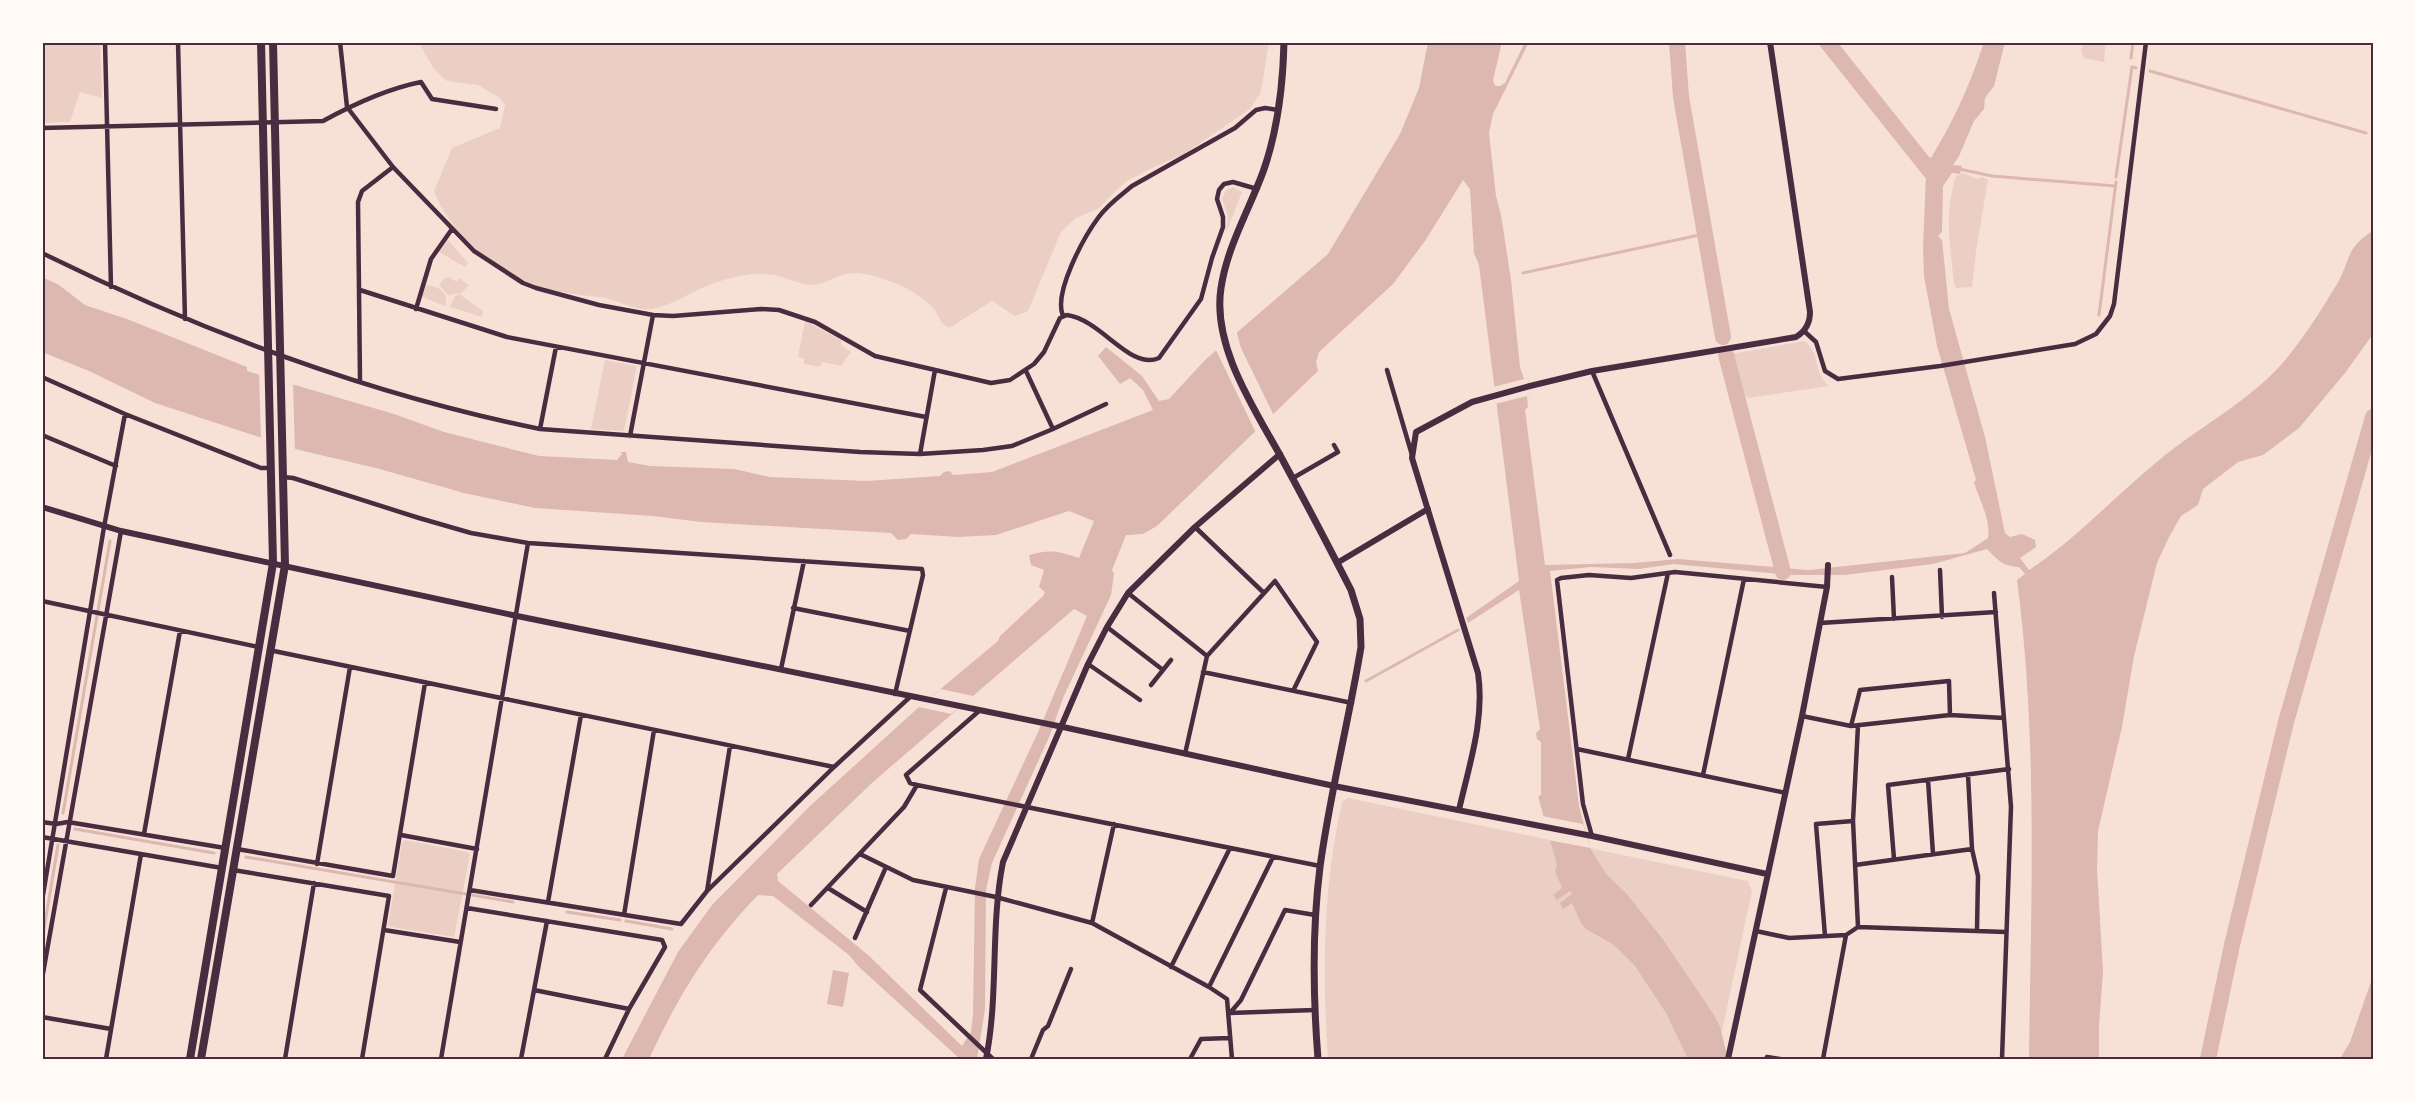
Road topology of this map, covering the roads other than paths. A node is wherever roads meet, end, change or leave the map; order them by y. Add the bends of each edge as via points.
1 (105, 42) edge
2 (178, 42) edge
3 (261, 42) edge
4 (273, 42) edge
5 (340, 42) edge
6 (1284, 42) edge
7 (1770, 42) edge
8 (2146, 42) edge
9 (347, 107) junction
10 (496, 109) dead end
11 (1278, 110) junction
12 (262, 122) junction
13 (275, 122) junction
14 (180, 125) junction
15 (108, 127) junction
16 (42, 128) edge
17 (393, 167) junction
18 (1257, 189) junction
19 (452, 229) junction
20 (42, 253) edge
21 (111, 287) junction
22 (360, 291) junction
23 (416, 309) junction
24 (653, 315) junction
25 (1063, 316) junction
26 (185, 319) junction
27 (1804, 331) junction
28 (555, 347) junction
29 (267, 349) junction
30 (280, 354) junction
31 (644, 364) junction
32 (935, 370) junction
33 (1026, 370) junction
34 (1387, 370) dead end
35 (1592, 371) junction
36 (42, 376) edge
37 (360, 380) junction
38 (1106, 404) dead end
39 (125, 414) junction
40 (926, 417) junction
41 (540, 429) junction
42 (1053, 429) junction
43 (42, 435) edge
44 (630, 436) junction
45 (1334, 445) dead end
46 (920, 454) junction
47 (1280, 454) junction
48 (1412, 458) junction
49 (116, 466) junction
50 (269, 468) junction
51 (283, 477) junction
52 (1292, 479) junction
53 (42, 507) edge
54 (1428, 509) junction
55 (104, 527) junction
56 (1195, 527) junction
57 (121, 531) junction
58 (528, 543) junction
59 (1670, 555) dead end
60 (804, 561) junction
61 (1337, 562) junction
62 (273, 563) junction
63 (285, 565) junction
64 (1828, 565) dead end
65 (1940, 570) dead end
66 (1668, 573) junction
67 (1892, 577) dead end
68 (1744, 579) junction
69 (1828, 584) junction
70 (1128, 593) junction
71 (1264, 593) junction
72 (1994, 593) dead end
73 (42, 601) edge
74 (793, 608) junction
75 (91, 611) junction
76 (1996, 612) junction
77 (105, 614) junction
78 (517, 616) junction
79 (1942, 617) junction
80 (1894, 619) junction
81 (1820, 623) junction
82 (1107, 627) junction
83 (180, 631) junction
84 (910, 631) junction
85 (258, 647) junction
86 (269, 650) junction
87 (1206, 656) junction
88 (1171, 660) dead end
89 (1088, 664) junction
90 (350, 667) junction
91 (781, 669) junction
92 (1163, 670) junction
93 (1203, 672) junction
94 (425, 683) junction
95 (1151, 685) dead end
96 (1293, 689) junction
97 (895, 693) junction
98 (910, 697) junction
99 (502, 699) junction
100 (1140, 700) dead end
101 (1352, 702) junction
102 (976, 710) junction
103 (580, 715) junction
104 (1950, 715) junction
105 (1803, 716) junction
106 (2004, 718) junction
107 (1059, 726) junction
108 (1851, 726) junction
109 (1858, 726) junction
110 (654, 730) junction
111 (730, 746) junction
112 (1577, 749) junction
113 (1185, 754) junction
114 (1628, 759) junction
115 (834, 766) junction
116 (2009, 769) junction
117 (1968, 775) junction
118 (1703, 776) junction
119 (1928, 780) junction
120 (917, 785) junction
121 (1334, 786) junction
122 (1786, 793) junction
123 (1028, 808) junction
124 (1459, 810) junction
125 (1853, 821) junction
126 (42, 822) edge
127 (68, 822) junction
128 (56, 824) junction
129 (1114, 824) junction
130 (144, 834) junction
131 (401, 835) junction
132 (1592, 836) junction
133 (42, 837) edge
134 (52, 839) junction
135 (65, 842) junction
136 (225, 848) junction
137 (1230, 848) junction
138 (236, 849) junction
139 (477, 849) junction
140 (1972, 849) junction
141 (141, 854) junction
142 (860, 854) junction
143 (1933, 854) junction
144 (1273, 857) junction
145 (1894, 859) junction
146 (317, 864) junction
147 (1855, 865) junction
148 (1320, 866) junction
149 (886, 867) junction
150 (222, 868) junction
151 (233, 870) junction
152 (1767, 874) junction
153 (314, 883) junction
154 (828, 888) junction
155 (946, 888) junction
156 (707, 891) junction
157 (470, 894) junction
158 (996, 897) junction
159 (42, 901) edge
160 (549, 902) junction
161 (811, 905) dead end
162 (467, 908) junction
163 (867, 912) junction
164 (624, 915) junction
165 (1315, 915) junction
166 (547, 921) junction
167 (1092, 923) junction
168 (1858, 927) junction
169 (384, 930) junction
170 (1977, 930) junction
171 (1756, 931) junction
172 (2006, 932) junction
173 (1846, 935) junction
174 (1825, 936) junction
175 (855, 938) dead end
176 (460, 942) junction
177 (1171, 967) junction
178 (1071, 969) dead end
179 (42, 979) edge
180 (1209, 987) junction
181 (534, 990) junction
182 (629, 1008) junction
183 (1315, 1010) junction
184 (1230, 1013) junction
185 (42, 1017) edge
186 (111, 1029) junction
187 (1230, 1038) junction
188 (987, 1056) edge
189 (106, 1059) edge
190 (190, 1059) edge
191 (201, 1059) edge
192 (285, 1059) edge
193 (362, 1059) edge
194 (441, 1059) edge
195 (520, 1059) edge
196 (605, 1059) edge
197 (993, 1059) edge
198 (1031, 1059) edge
199 (1190, 1059) edge
200 (1232, 1059) edge
201 (1318, 1059) edge
202 (1728, 1059) edge
203 (1766, 1059) edge
204 (1780, 1059) edge
205 (1823, 1059) edge
206 (2002, 1059) edge

1 - 15 street
2 - 14 street
3 - 12 highway
4 - 13 highway
5 - 9 street
6 - 11 main road
7 - 27 street via 1810,312
8 - 27 street via 2114,304 2096,334 2075,344 1940,366 1833,378 1825,371 1814,339
9 - 10 street via 421,82 432,99
9 - 13 street via 324,121
9 - 17 street
11 - 18 main road
11 - 25 street via 1261,108 1235,128 1132,186 1113,202 1082,243 1061,295
12 - 13 street
12 - 14 street
12 - 29 highway
13 - 30 highway
14 - 15 street
14 - 26 street
15 - 16 street
15 - 21 street
17 - 19 street
17 - 22 street via 359,197
18 - 25 street via 1233,182 1219,189 1216,199 1223,228 1201,299 1159,358 1138,359 1087,322
18 - 47 main road via 1223,277 1222,331 1236,371
19 - 23 street via 431,259
19 - 24 street via 474,251 523,283 599,305
20 - 21 street
21 - 26 street
22 - 23 street
22 - 37 street
23 - 28 street via 494,334
24 - 31 street
24 - 32 street via 779,310 814,322 875,356
25 - 33 street via 1040,357
26 - 29 street
27 - 35 street via 1796,337
28 - 31 street
28 - 41 street
29 - 30 street
29 - 50 highway
30 - 37 street
30 - 51 highway
31 - 40 street
31 - 44 street
32 - 33 street via 997,383
32 - 40 street
33 - 42 street
34 - 48 street
35 - 48 street via 1460,408 1416,432
35 - 59 street
36 - 39 street
37 - 41 street via 456,410
38 - 42 street
39 - 49 street
39 - 50 street
40 - 46 street
41 - 44 street
42 - 46 street via 1012,446
43 - 49 street
44 - 46 street
45 - 52 street via 1338,452
47 - 52 main road
47 - 56 street
48 - 54 street
49 - 55 street
50 - 62 highway
51 - 58 street via 471,533
51 - 63 highway
52 - 61 main road
53 - 55 street
54 - 61 street
54 - 124 street via 1481,694 1480,717
55 - 57 street
55 - 75 street
56 - 70 street
56 - 71 street
57 - 62 street
57 - 77 street
58 - 60 street
58 - 78 street
60 - 74 street
60 - 84 street via 922,569
61 - 101 main road via 1360,619 1361,646
62 - 63 street
62 - 85 highway
63 - 78 street
63 - 86 highway
64 - 69 street
65 - 79 street
66 - 68 street
66 - 112 street via 1557,580
66 - 114 street
67 - 80 street
68 - 69 street
68 - 118 street
69 - 81 street
70 - 82 street
70 - 87 street
71 - 87 street
71 - 96 street via 1275,582 1317,642
72 - 76 street
73 - 75 street
74 - 84 street
74 - 91 street
75 - 77 street
75 - 128 street
76 - 79 street
76 - 106 street
77 - 83 street
77 - 127 street
78 - 91 street
78 - 99 street
79 - 80 street
80 - 81 street
81 - 105 street
82 - 89 street
82 - 92 street
83 - 85 street
83 - 130 street
84 - 97 street
85 - 136 highway
86 - 90 street
86 - 138 highway
87 - 93 street
88 - 92 street
89 - 100 street
89 - 107 street
90 - 94 street
90 - 146 street
91 - 97 street
92 - 95 street
93 - 96 street
93 - 113 street
94 - 99 street
94 - 131 street
96 - 101 street
97 - 98 street
98 - 102 street
98 - 115 street
99 - 103 street
99 - 139 street
101 - 121 main road
102 - 107 street
102 - 120 street via 906,775 910,783
103 - 110 street
103 - 160 street
104 - 106 street
104 - 108 street via 1949,681 1860,690
104 - 109 street
105 - 108 street
105 - 122 street
106 - 116 street
107 - 113 street
107 - 123 street
108 - 109 street
109 - 125 street
110 - 111 street
110 - 164 street
111 - 115 street
111 - 156 street
112 - 114 street
112 - 132 street via 1583,804
113 - 121 street
114 - 118 street
115 - 156 street
116 - 117 street
116 - 172 street via 2011,846
117 - 119 street
117 - 140 street
118 - 122 street
119 - 143 street
119 - 145 street via 1888,785
120 - 123 street
120 - 142 street via 904,807
121 - 124 street
121 - 148 main road
122 - 152 street
123 - 129 street
123 - 158 street via 1003,862
124 - 132 street
125 - 147 street
125 - 174 street via 1816,824
126 - 128 street
127 - 128 street
127 - 130 street
127 - 135 street
128 - 134 street
129 - 137 street
129 - 167 street
130 - 136 street
131 - 139 street
131 - 146 street via 393,876
132 - 152 street
133 - 134 street
134 - 135 street
134 - 159 street
135 - 141 street
135 - 179 street
136 - 150 highway
137 - 144 street
137 - 177 street
138 - 146 street
138 - 151 highway
139 - 157 street
140 - 143 street
140 - 170 street via 1978,876
141 - 150 street
141 - 186 street
142 - 149 street
142 - 154 street
143 - 145 street
144 - 148 street
144 - 180 street
145 - 147 street
147 - 168 street
148 - 165 main road
149 - 155 street via 913,880
149 - 163 street
150 - 190 highway
151 - 153 street
151 - 191 highway
152 - 171 street
153 - 169 street via 389,896
153 - 192 street
154 - 161 street
154 - 163 street
155 - 158 street
155 - 188 street via 920,990
156 - 164 street via 681,924
157 - 160 street
157 - 162 street
158 - 167 street
158 - 188 street
160 - 164 street
162 - 166 street
162 - 176 street
163 - 175 street
165 - 183 main road
165 - 184 street via 1285,910 1241,1000
166 - 181 street
166 - 182 street via 662,940 665,946
167 - 177 street
168 - 170 street
168 - 173 street
169 - 176 street
169 - 193 street
170 - 172 street
171 - 174 street via 1789,938
171 - 202 street
172 - 206 street
173 - 174 street
173 - 205 street
176 - 194 street
177 - 180 street
178 - 198 street
180 - 184 street via 1227,999
181 - 182 street
181 - 195 street
182 - 196 street
183 - 184 street
183 - 201 main road
184 - 187 street
185 - 186 street
186 - 189 street
187 - 199 street via 1201,1039
187 - 200 street
188 - 197 street
203 - 204 street

